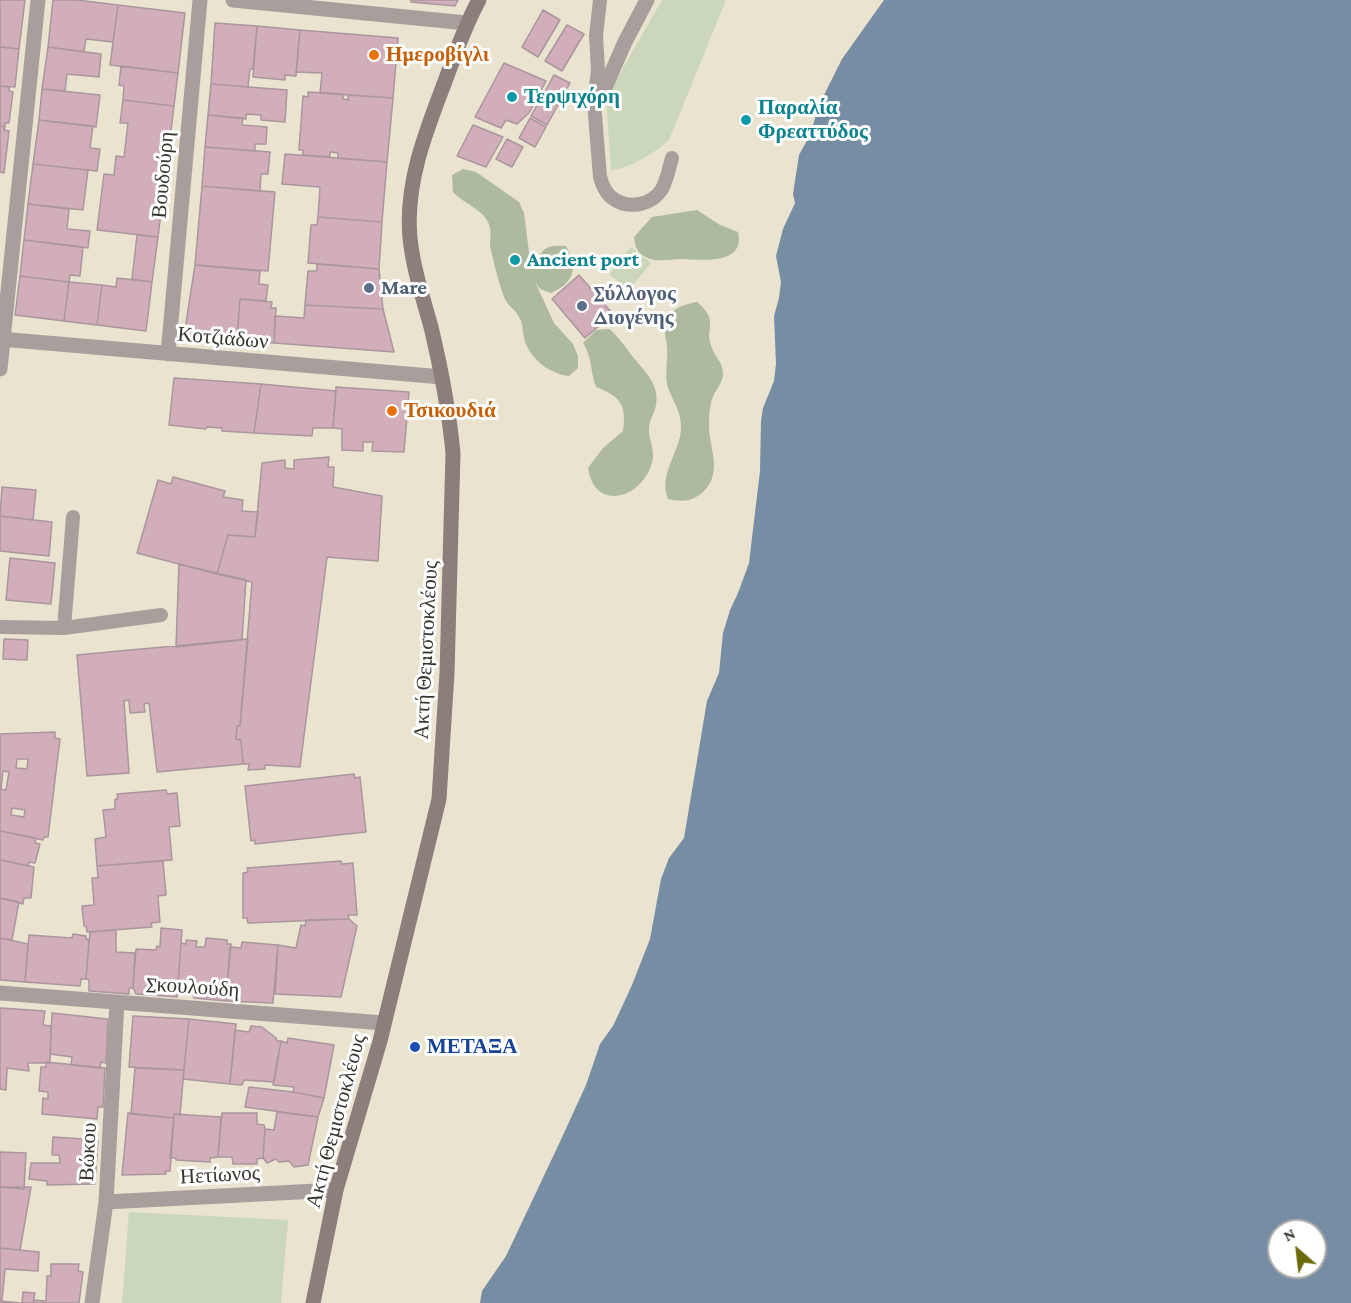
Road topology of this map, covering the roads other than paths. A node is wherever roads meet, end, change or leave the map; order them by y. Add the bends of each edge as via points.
1 (38, 0) edge
2 (200, 0) edge
3 (233, 0) edge
4 (479, 0) edge
5 (600, 0) edge
6 (647, 0) edge
7 (467, 22) junction
8 (595, 93) junction
9 (672, 158) dead end
10 (2, 339) edge
11 (168, 354) junction
12 (0, 369) edge
13 (442, 377) junction
14 (73, 517) dead end
15 (161, 615) dead end
16 (0, 627) edge
17 (64, 628) junction
18 (0, 993) edge
19 (117, 1002) junction
20 (384, 1023) junction
21 (336, 1190) junction
22 (106, 1202) junction
23 (92, 1303) edge
24 (313, 1303) edge

1 - 10 street
2 - 11 street, Βουδούρη
3 - 7 street
4 - 7 main road, Ακτή Θεμιστοκλέους
5 - 8 lane
6 - 8 street via 603,92
7 - 13 main road, Ακτή Θεμιστοκλέους via 421,147 410,208 415,266
8 - 9 lane via 600,177 611,197 632,205 654,198 662,189
10 - 11 street, Κοτζιάδων
10 - 12 street
11 - 13 street, Κοτζιάδων
13 - 20 main road, Ακτή Θεμιστοκλέους via 453,476 439,799
14 - 17 lane
15 - 17 lane
16 - 17 lane
18 - 19 street, Σκουλούδη
19 - 20 street, Σκουλούδη
19 - 22 street, Βώκου
20 - 21 main road, Ακτή Θεμιστοκλέους
21 - 22 street, Ηετίωνος
21 - 24 main road, Ακτή Θεμιστοκλέους
22 - 23 street, Βώκου

